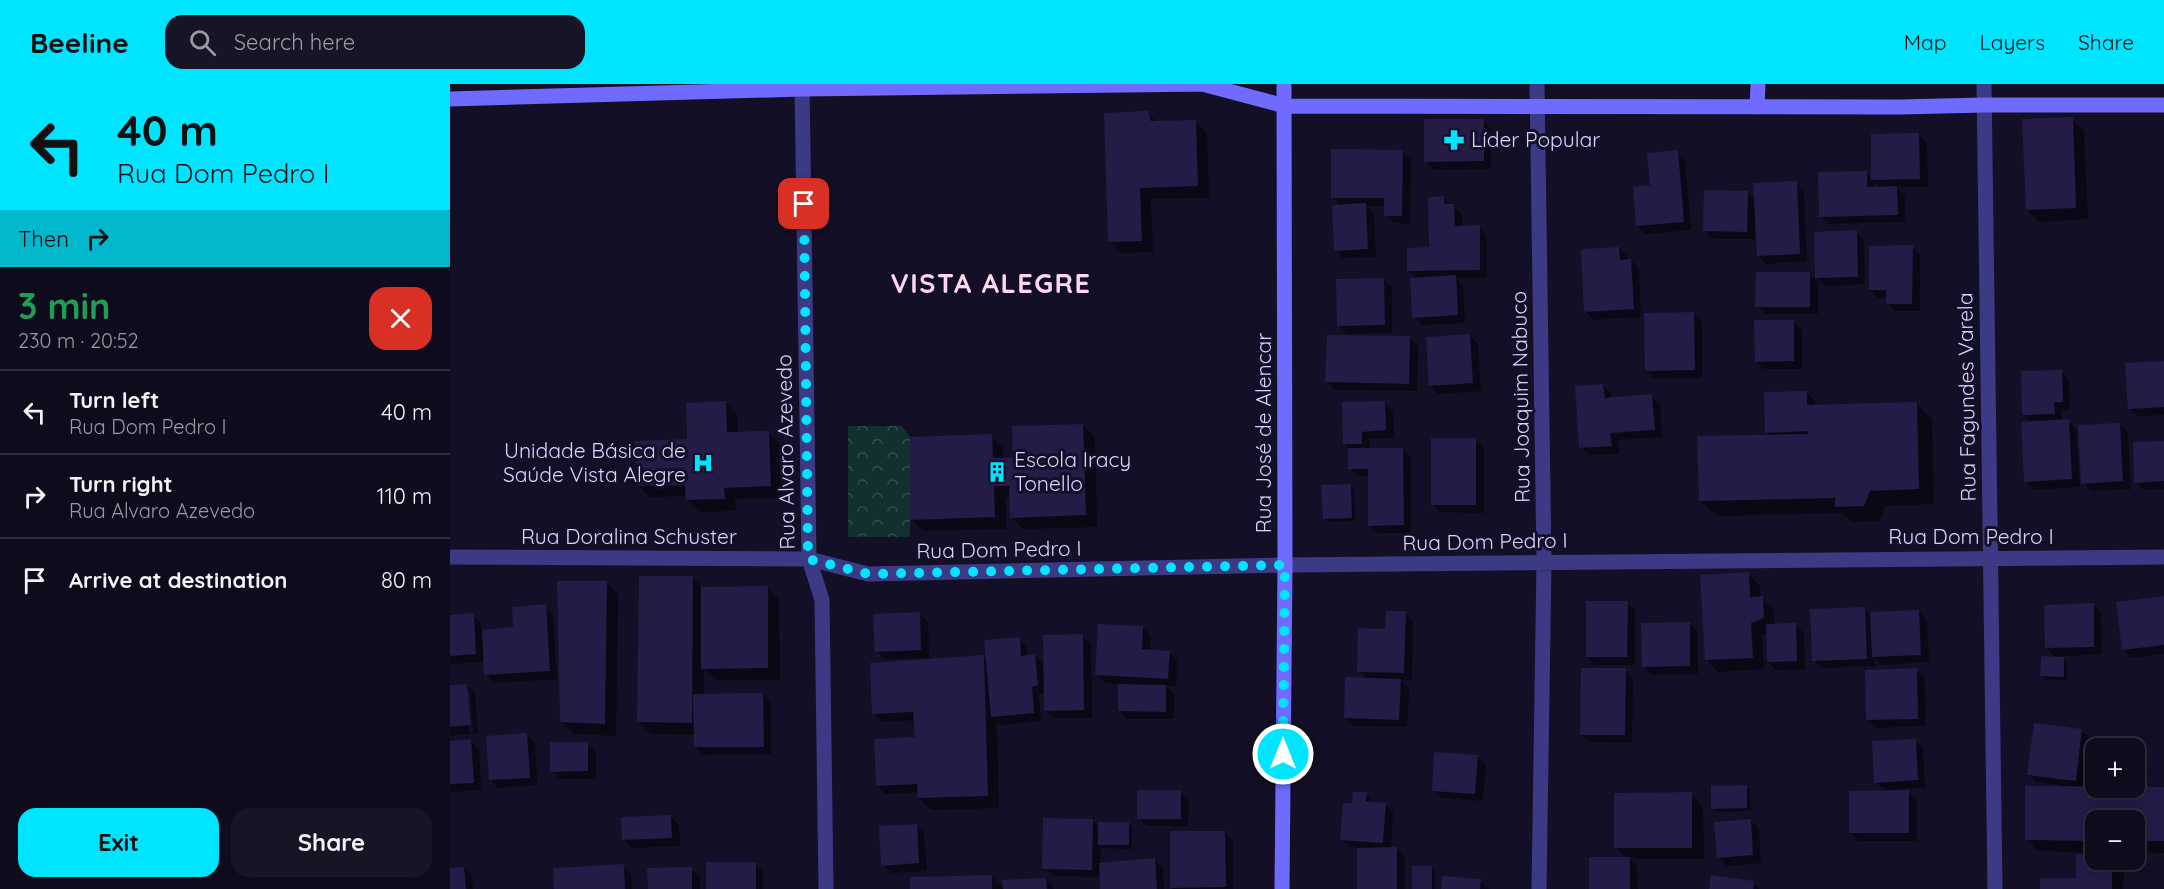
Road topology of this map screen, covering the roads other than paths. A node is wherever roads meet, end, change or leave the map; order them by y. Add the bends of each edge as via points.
1 (1207, 84) edge
2 (1284, 84) edge
3 (1537, 84) edge
4 (1758, 84) edge
5 (1984, 84) edge
6 (802, 87) edge
7 (450, 99) edge
8 (1984, 105) junction
9 (2164, 105) edge
10 (1285, 106) junction
11 (1537, 107) junction
12 (1757, 107) junction
13 (2164, 556) edge
14 (450, 557) edge
15 (1990, 557) junction
16 (808, 559) junction
17 (1544, 562) junction
18 (1285, 565) junction
19 (826, 889) edge
20 (1282, 889) edge
21 (1539, 889) edge
22 (1995, 889) edge

1 - 6 street
1 - 10 street
2 - 10 street, Rua José de Alencar
3 - 11 street, Rua Joaquim Nabuco
4 - 12 street
5 - 8 street, Rua Fagundes Varela
6 - 7 street
6 - 16 street, Rua Alvaro Azevedo
8 - 9 street
8 - 12 street
8 - 15 street, Rua Fagundes Varela
10 - 11 street
10 - 18 street, Rua José de Alencar
11 - 12 street
11 - 17 street, Rua Joaquim Nabuco
13 - 15 street, Rua Dom Pedro I
14 - 16 street, Rua Doralina Schuster
15 - 17 street, Rua Dom Pedro I
15 - 22 street, Rua Fagundes Varela
16 - 18 street, Rua Dom Pedro I via 868,574
16 - 19 street, Rua Alvaro Azevedo via 822,600
17 - 18 street, Rua Dom Pedro I
17 - 21 street, Rua Joaquim Nabuco
18 - 20 street, Rua José de Alencar

